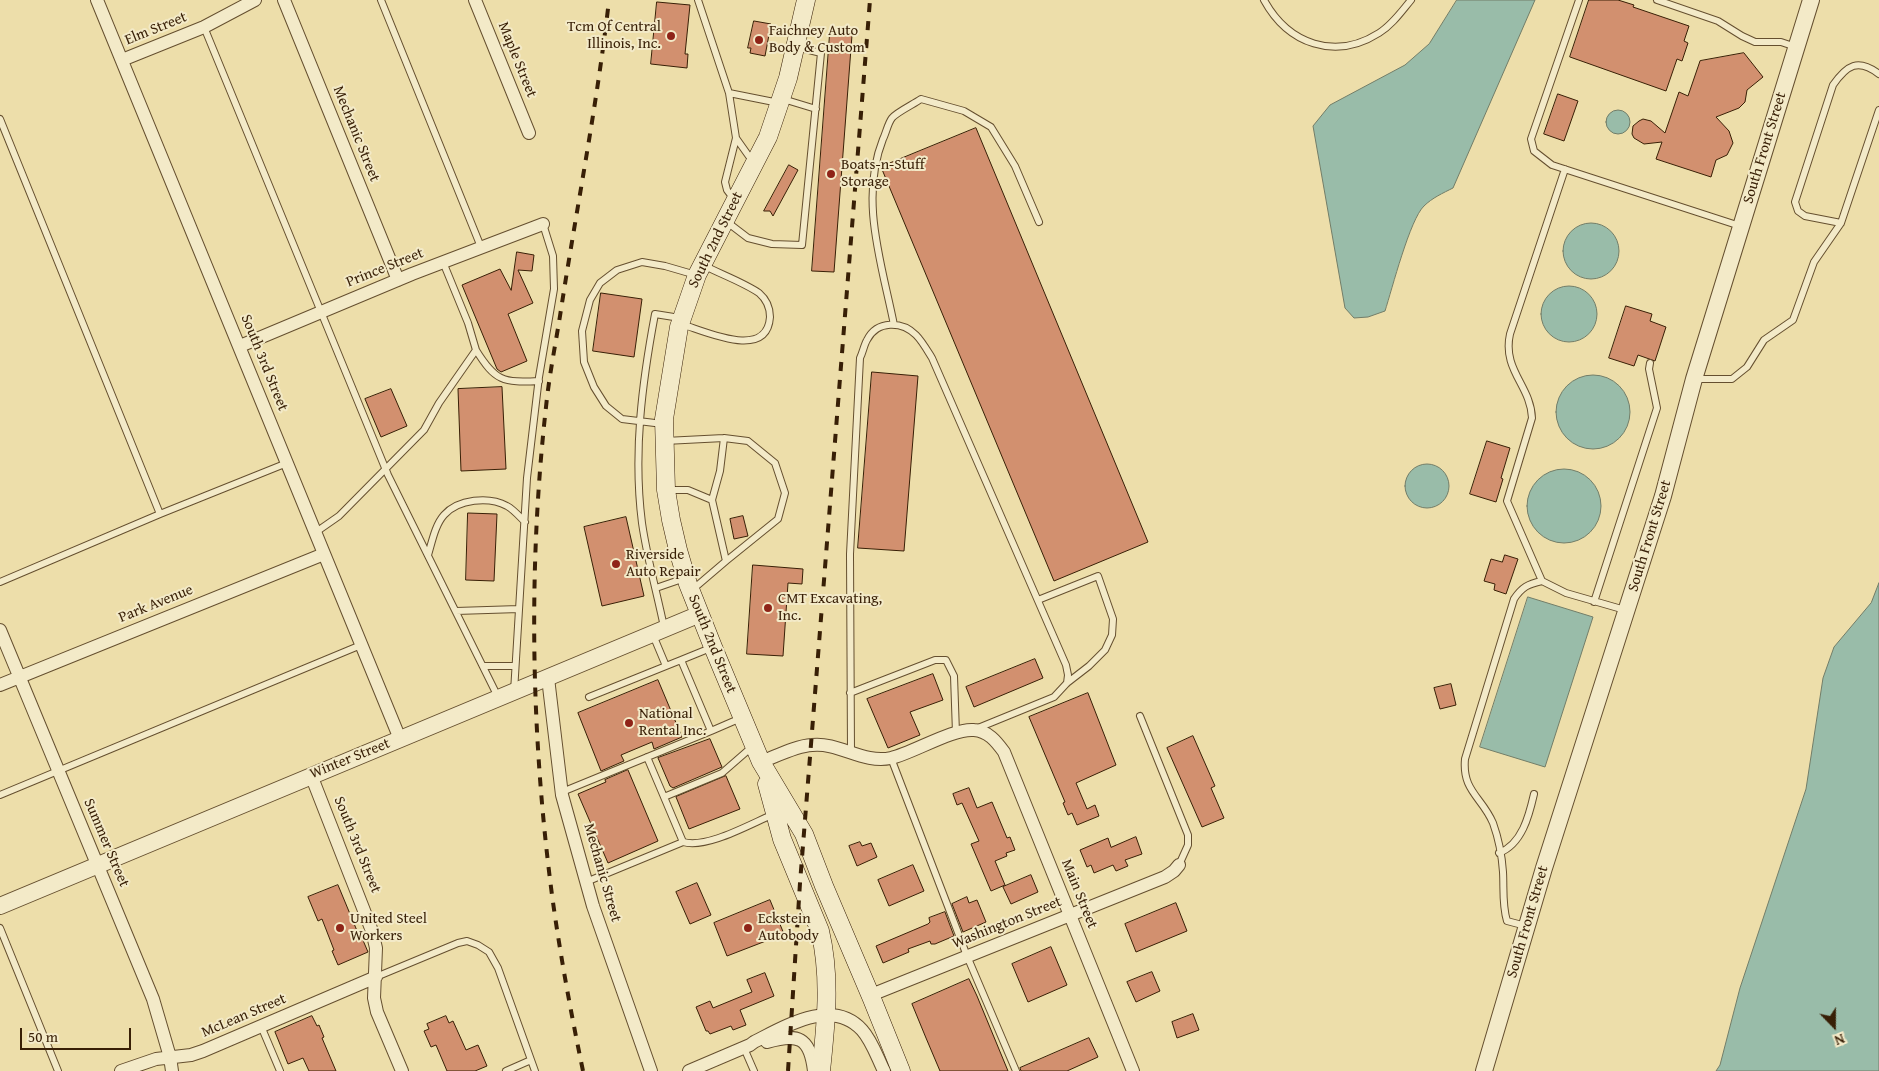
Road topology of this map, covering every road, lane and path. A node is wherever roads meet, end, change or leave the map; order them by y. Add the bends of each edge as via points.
1 (97, 0) edge
2 (284, 0) edge
3 (381, 0) edge
4 (475, 0) edge
5 (698, 0) edge
6 (806, 0) edge
7 (1264, 0) edge
8 (1410, 0) edge
9 (1579, 0) edge
10 (1657, 0) edge
11 (1810, 0) edge
12 (248, 2) edge
13 (204, 27) junction
14 (796, 46) junction
15 (1796, 47) junction
16 (122, 60) junction
17 (1879, 74) edge
18 (730, 93) junction
19 (781, 101) junction
20 (816, 109) junction
21 (1879, 110) edge
22 (0, 119) edge
23 (529, 133) dead end
24 (736, 138) junction
25 (755, 165) junction
26 (1565, 169) junction
27 (735, 201) junction
28 (724, 221) junction
29 (1039, 222) dead end
30 (1841, 223) junction
31 (543, 224) joint
32 (1741, 226) junction
33 (481, 247) junction
34 (443, 262) junction
35 (699, 270) junction
36 (398, 280) junction
37 (322, 311) junction
38 (681, 321) junction
39 (894, 325) junction
40 (240, 346) junction
41 (476, 350) junction
42 (1650, 363) dead end
43 (1694, 379) junction
44 (539, 380) junction
45 (640, 422) junction
46 (664, 432) junction
47 (724, 438) junction
48 (287, 464) junction
49 (385, 468) junction
50 (666, 490) junction
51 (712, 500) junction
52 (160, 514) junction
53 (525, 522) junction
54 (316, 532) junction
55 (324, 554) junction
56 (428, 555) junction
57 (726, 561) junction
58 (1542, 581) junction
59 (0, 582) edge
60 (689, 584) junction
61 (656, 588) junction
62 (1038, 600) junction
63 (1594, 602) junction
64 (520, 609) junction
65 (456, 611) junction
66 (1626, 611) junction
67 (700, 614) junction
68 (0, 630) edge
69 (658, 631) junction
70 (361, 645) junction
71 (713, 647) junction
72 (681, 660) junction
73 (483, 666) junction
74 (515, 666) junction
75 (666, 666) junction
76 (19, 677) junction
77 (548, 678) junction
78 (1067, 683) junction
79 (0, 685) edge
80 (850, 693) junction
81 (506, 695) junction
82 (589, 697) dead end
83 (1140, 716) dead end
84 (743, 718) junction
85 (711, 730) junction
86 (974, 730) junction
87 (956, 733) junction
88 (400, 738) junction
89 (754, 745) junction
90 (851, 752) junction
91 (647, 757) junction
92 (890, 758) junction
93 (761, 762) junction
94 (58, 770) junction
95 (311, 775) junction
96 (562, 792) junction
97 (1534, 794) dead end
98 (0, 795) edge
99 (664, 797) junction
100 (782, 811) junction
101 (683, 842) junction
102 (1499, 853) junction
103 (98, 864) junction
104 (1179, 865) joint
105 (586, 882) junction
106 (0, 906) edge
107 (1070, 915) junction
108 (1526, 927) junction
109 (0, 928) edge
110 (967, 956) junction
111 (376, 978) junction
112 (870, 994) junction
113 (826, 1015) junction
114 (261, 1026) junction
115 (747, 1047) junction
116 (170, 1057) junction
117 (532, 1060) junction
118 (58, 1071) edge
119 (120, 1071) edge
120 (172, 1071) edge
121 (280, 1071) edge
122 (402, 1071) edge
123 (506, 1071) edge
124 (536, 1071) edge
125 (651, 1071) edge
126 (690, 1071) edge
127 (754, 1071) edge
128 (814, 1071) edge
129 (821, 1071) edge
130 (884, 1071) edge
131 (901, 1071) edge
132 (1016, 1071) edge
133 (1133, 1071) edge
134 (1484, 1071) edge

1 - 16 street, South 3rd Street
2 - 36 street, Mechanic Street
3 - 33 lane
4 - 23 street, Maple Street
5 - 18 lane
6 - 14 main road, South 2nd Street
7 - 8 lane via 1286,27 1302,40 1337,48 1378,34
9 - 26 lane via 1531,139 1534,151 1552,165
10 - 15 lane via 1718,21 1755,42 1781,42
11 - 15 street, South Front Street
12 - 13 street, Elm Street
13 - 16 street, Elm Street
13 - 37 lane
14 - 19 main road, South 2nd Street
14 - 20 lane via 821,53
15 - 32 street, South Front Street
16 - 40 street, South 3rd Street
17 - 30 lane via 1871,68 1857,65 1842,72 1833,85 1795,202 1798,211 1806,216
18 - 19 lane
18 - 24 lane
19 - 20 lane
19 - 25 main road, South 2nd Street
20 - 28 lane via 802,245 772,244 748,238
21 - 30 lane
22 - 52 lane
24 - 25 lane
24 - 27 lane via 725,182
25 - 27 main road, South 2nd Street
26 - 32 lane
26 - 58 lane via 1507,346 1511,363 1532,408 1532,418 1507,501
27 - 28 main road, South 2nd Street
28 - 35 main road, South 2nd Street
29 - 39 lane via 1016,166 991,127 964,111 921,99 892,118 877,154 872,191 874,237
30 - 43 lane via 1814,262 1793,320 1764,340 1747,367 1732,379
31 - 33 street, Prince Street
31 - 44 lane via 553,256 554,289
32 - 43 street, South Front Street
33 - 34 street, Prince Street
34 - 36 street, Prince Street
34 - 41 lane
35 - 38 main road, South 2nd Street
35 - 38 lane via 759,294 768,304 769,324 753,341 742,342
35 - 45 lane via 642,262 617,270 600,283 590,300 582,331 584,362 594,387 606,406 622,419
36 - 37 street, Prince Street
37 - 40 street, Prince Street
37 - 49 lane
38 - 45 lane via 655,314
38 - 46 main road, South 2nd Street via 668,385
39 - 62 lane via 905,326 917,336 932,358
39 - 80 lane via 878,328 868,338 860,358 850,554
40 - 48 street, South 3rd Street
41 - 44 lane via 487,368 498,377 516,382
41 - 49 lane via 424,430
42 - 63 lane via 1657,408
43 - 66 street, South Front Street via 1663,496
44 - 53 lane
45 - 46 lane
45 - 61 lane via 638,476 642,523
46 - 47 lane
46 - 50 main road, South 2nd Street
47 - 51 lane
47 - 57 lane via 748,441 775,462 785,493 778,518
48 - 52 lane
48 - 54 street, South 3rd Street
49 - 54 lane via 339,516
49 - 56 lane
50 - 51 lane via 688,490
50 - 60 main road, South 2nd Street via 670,520
51 - 57 lane
52 - 59 lane
53 - 56 lane via 507,506 492,501 457,505 444,515 434,532
53 - 64 lane
54 - 55 street, South 3rd Street
55 - 70 street, South 3rd Street
55 - 76 street, Park Avenue
56 - 65 lane
57 - 60 lane
58 - 63 lane via 1566,594
58 - 102 lane via 1526,585 1514,599 1465,759 1467,783 1494,824
60 - 61 lane
60 - 67 main road, South 2nd Street
61 - 69 lane
62 - 78 lane via 1066,665
62 - 78 lane via 1098,576 1107,599 1113,618 1112,635 1105,650
63 - 66 lane
64 - 65 lane
64 - 74 lane
65 - 73 lane
66 - 108 street, South Front Street
67 - 69 street, Winter Street
67 - 71 main road, South 2nd Street
68 - 76 street, Summer Street
69 - 75 lane
69 - 77 street, Winter Street
70 - 88 street, South 3rd Street
70 - 94 lane
71 - 72 lane
71 - 84 main road, South 2nd Street
72 - 75 lane
72 - 85 lane
73 - 74 lane
73 - 81 lane
74 - 81 lane
75 - 82 lane
76 - 79 street, Park Avenue
76 - 94 street, Summer Street
77 - 81 street, Winter Street
77 - 96 street, Mechanic Street
78 - 86 lane via 1054,697
80 - 87 lane via 935,660 946,660 954,676
80 - 90 lane
81 - 88 street, Winter Street
83 - 104 lane via 1188,835 1188,845
84 - 85 lane
84 - 89 main road, South 2nd Street
85 - 91 lane
86 - 87 street
86 - 107 street, Main Street via 988,734 1004,752
87 - 92 street
88 - 95 street, Winter Street
89 - 93 main road, South 2nd Street
89 - 99 lane via 722,773
90 - 92 street via 866,758
90 - 93 street via 812,744
91 - 96 lane
91 - 99 lane
92 - 110 lane
93 - 100 main road, South 2nd Street
94 - 98 lane
94 - 103 street, Summer Street
95 - 103 street, Winter Street
95 - 111 street, South 3rd Street via 372,931
96 - 105 street, Mechanic Street
97 - 102 lane via 1523,829 1508,849
99 - 101 lane
100 - 101 lane via 714,839 692,844
100 - 112 main road via 804,834
100 - 113 main road via 782,839 820,931 826,966
101 - 105 lane
102 - 108 lane via 1507,921
103 - 106 street, Winter Street
103 - 116 street, Summer Street via 153,999
104 - 107 street, Washington Street via 1166,877
105 - 125 street, Mechanic Street
107 - 110 street, Washington Street
107 - 133 street, Main Street
108 - 134 street, South Front Street
109 - 118 lane
110 - 112 street, Washington Street
110 - 132 lane
111 - 114 street, McLean Street
111 - 117 lane via 458,943 478,945 489,952 498,968
111 - 122 street, South 3rd Street via 376,1008
112 - 131 main road
113 - 115 street via 792,1023
113 - 129 main road
113 - 130 street via 846,1018 858,1026 870,1041
114 - 116 street, McLean Street via 191,1055
114 - 121 lane
115 - 126 street
115 - 127 lane
115 - 128 street via 794,1037 806,1045
116 - 119 street, McLean Street
116 - 120 street, Summer Street
117 - 123 lane
117 - 124 lane

